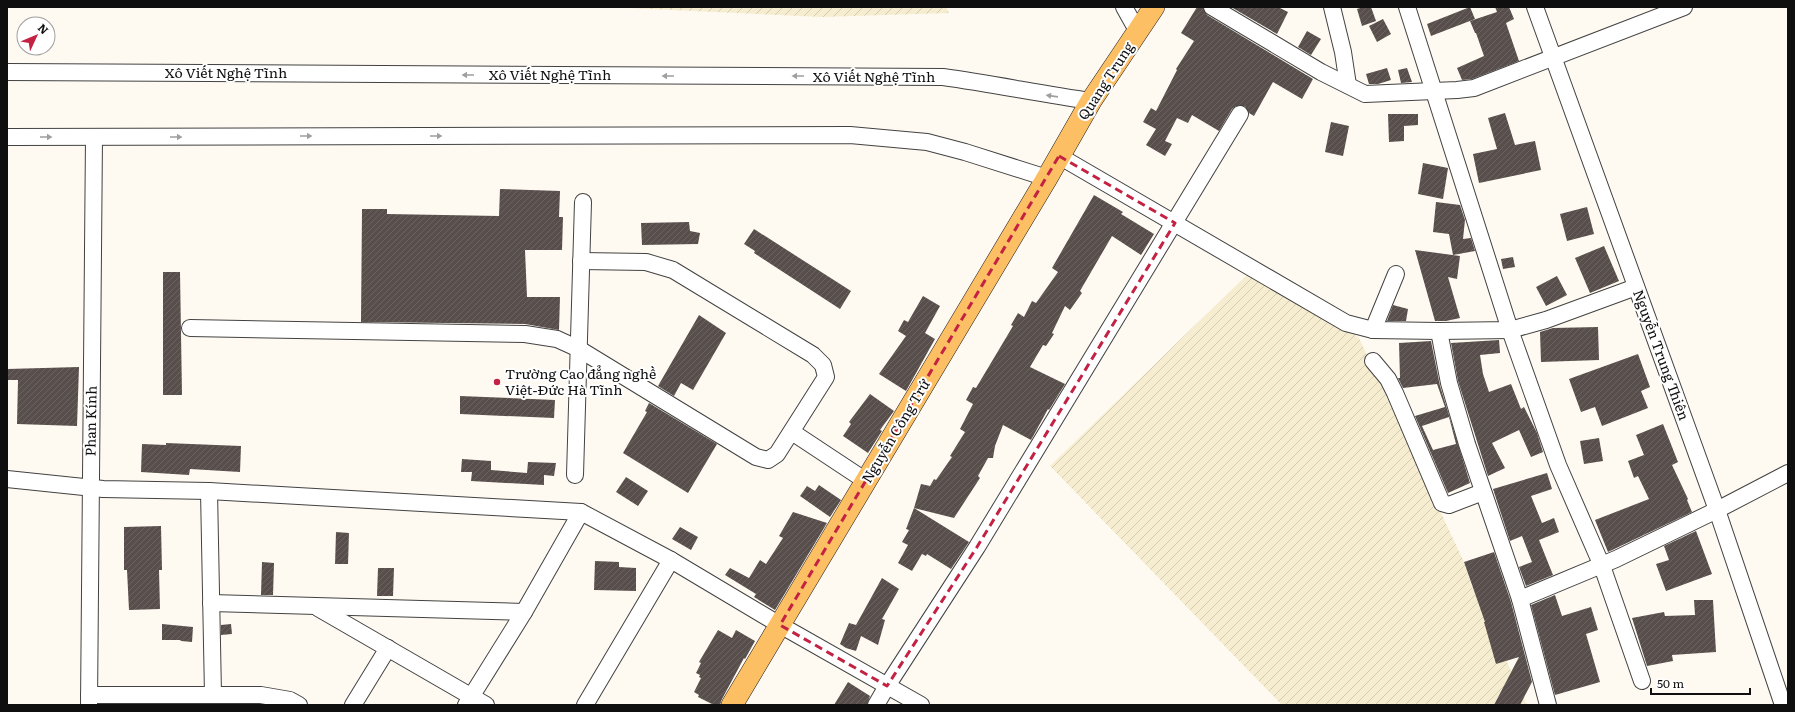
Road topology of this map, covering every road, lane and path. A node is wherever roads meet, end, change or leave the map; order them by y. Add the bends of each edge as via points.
1 (1124, 7) edge
2 (1154, 7) edge
3 (1212, 7) edge
4 (1332, 7) edge
5 (1407, 7) edge
6 (1535, 7) edge
7 (1684, 7) edge
8 (1138, 32) junction
9 (1553, 57) junction
10 (7, 72) edge
11 (1348, 85) junction
12 (1433, 90) junction
13 (1091, 101) junction
14 (1240, 114) dead end
15 (7, 137) edge
16 (94, 137) junction
17 (1059, 156) junction
18 (1048, 178) junction
19 (583, 202) dead end
20 (1174, 223) junction
21 (581, 261) junction
22 (1396, 274) dead end
23 (1636, 287) junction
24 (190, 328) dead end
25 (1373, 330) junction
26 (1510, 330) junction
27 (1439, 331) junction
28 (579, 349) junction
29 (1374, 361) dead end
30 (792, 432) junction
31 (1788, 473) edge
32 (575, 475) dead end
33 (7, 478) edge
34 (866, 481) junction
35 (91, 488) junction
36 (209, 491) junction
37 (1483, 492) junction
38 (1717, 510) junction
39 (581, 512) junction
40 (671, 560) junction
41 (1602, 566) junction
42 (1520, 599) junction
43 (211, 603) junction
44 (317, 607) junction
45 (524, 612) junction
46 (780, 625) junction
47 (388, 648) junction
48 (1642, 681) dead end
49 (887, 686) junction
50 (213, 694) junction
51 (89, 700) edge
52 (469, 701) edge
53 (299, 705) edge
54 (353, 705) edge
55 (486, 705) edge
56 (586, 705) edge
57 (732, 705) edge
58 (876, 705) edge
59 (921, 705) edge
60 (1548, 705) edge
61 (1783, 705) edge

1 - 8 street
2 - 8 main road, Quang Trung
3 - 11 street via 1321,72
4 - 11 street
5 - 12 street
6 - 9 street, Nguyễn Trung Thiên
7 - 9 street
8 - 13 main road, Quang Trung
9 - 12 street via 1474,88
9 - 23 street, Nguyễn Trung Thiên
13 -> 10 street, Xô Viết Nghệ Tĩnh via 944,77
11 - 12 street via 1371,95
12 - 26 street
13 - 17 main road, Quang Trung
14 - 20 street
15 -> 16 street
16 -> 18 street via 850,135 927,142
16 - 35 street, Phan Kính
17 - 18 main road, Nguyễn Công Trứ
17 - 20 street
18 - 34 main road, Nguyễn Công Trứ
19 - 21 street
20 - 25 street via 1346,323
20 - 49 street via 977,547
21 - 28 street
21 - 30 street via 646,262 673,270 813,355 823,365 826,377
22 - 25 street
23 - 26 street via 1546,320
23 - 38 street, Nguyễn Trung Thiên
24 - 28 street via 525,334 557,339
25 - 27 street
26 - 27 street
26 - 41 street via 1558,465
27 - 37 street via 1449,383
28 - 30 street via 756,457 768,460 777,454
28 - 32 street
29 - 37 street via 1395,393 1442,503 1452,505
30 - 34 street
31 - 38 street
33 - 35 street
34 - 46 main road, Nguyễn Công Trứ
35 - 36 street
35 - 51 street, Phan Kính
36 - 39 street
36 - 43 street
37 - 42 street
38 - 41 street
38 - 61 street, Nguyễn Trung Thiên
39 - 40 street
39 - 45 street
40 - 46 street
40 - 56 street
41 - 42 street
41 - 48 street
42 - 60 street
43 - 44 street
43 - 50 street
44 - 45 street
44 - 47 street
45 - 52 street
46 - 49 street
46 - 57 main road, Nguyễn Công Trứ
47 - 52 street
47 - 54 street
49 - 58 street
49 - 59 street
50 - 51 street
50 - 53 street via 261,694 290,700
52 - 55 street

